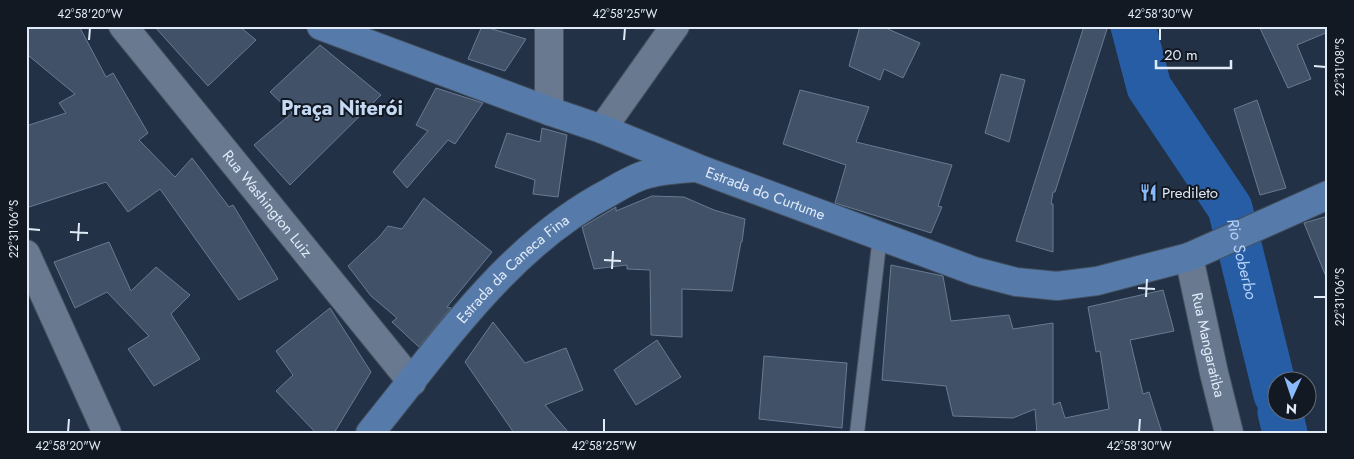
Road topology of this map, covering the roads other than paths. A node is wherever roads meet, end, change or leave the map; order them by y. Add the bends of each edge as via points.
1 (123, 26) edge
2 (321, 26) edge
3 (549, 26) edge
4 (676, 26) edge
5 (549, 111) junction
6 (602, 129) junction
7 (643, 145) junction
8 (696, 168) junction
9 (646, 174) junction
10 (1328, 195) edge
11 (880, 236) junction
12 (26, 254) edge
13 (1189, 257) junction
14 (412, 382) junction
15 (108, 433) edge
16 (370, 433) edge
17 (857, 433) edge
18 (1229, 433) edge

1 - 14 street, Rua Washington Luiz
2 - 5 street, Estrada do Curtume
3 - 5 street
4 - 6 street
5 - 6 street, Estrada do Curtume
6 - 7 street, Estrada do Curtume
7 - 8 street, Estrada do Curtume
7 - 9 street via 650,163
8 - 9 street, Estrada da Caneca Fina
8 - 11 street, Estrada do Curtume
9 - 14 street, Estrada da Caneca Fina via 586,204 540,238 475,304
10 - 13 street, Estrada do Curtume
11 - 13 street, Estrada do Curtume via 974,271 1016,282 1057,286 1097,281
11 - 17 lane
12 - 15 street
13 - 18 street, Rua Mangaratiba
14 - 16 street, Estrada da Caneca Fina

